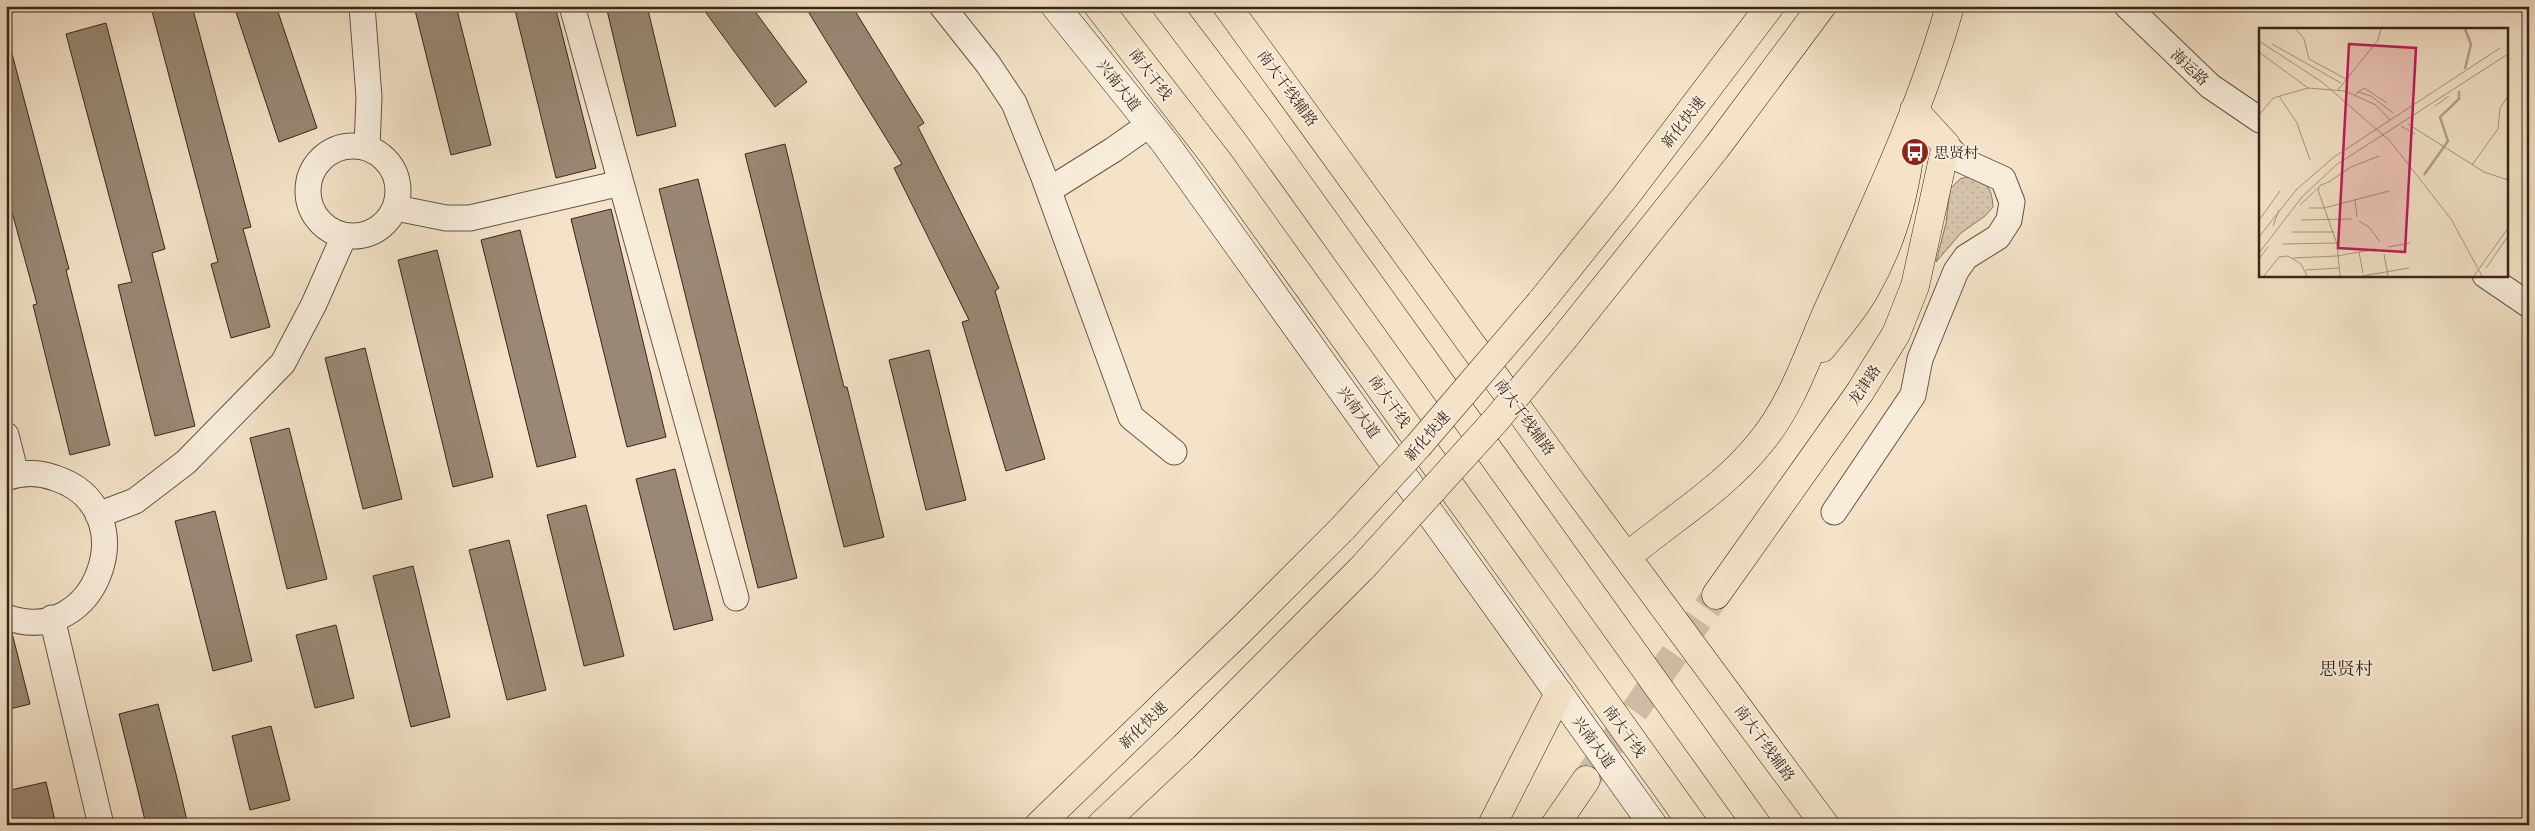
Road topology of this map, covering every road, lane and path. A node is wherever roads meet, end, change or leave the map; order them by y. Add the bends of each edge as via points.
1 (362, 6) edge
2 (572, 6) edge
3 (942, 6) edge
4 (1055, 6) edge
5 (1098, 6) edge
6 (1166, 6) edge
7 (1228, 6) edge
8 (1770, 6) edge
9 (1822, 6) edge
10 (1950, 6) edge
11 (2127, 6) edge
12 (1914, 110) junction
13 (2259, 119) edge
14 (1150, 124) junction
15 (1946, 145) junction
16 (367, 147) junction
17 (621, 183) junction
18 (1049, 190) junction
19 (396, 208) junction
20 (344, 236) junction
21 (2486, 276) edge
22 (2529, 305) edge
23 (6, 435) edge
24 (1174, 452) dead end
25 (11, 476) edge
26 (1834, 512) dead end
27 (98, 514) junction
28 (1628, 556) junction
29 (1716, 595) tunnel mouth
30 (736, 598) dead end
31 (6, 617) edge
32 (52, 618) junction
33 (1560, 694) junction
34 (1586, 780) tunnel mouth
35 (101, 825) edge
36 (1039, 825) edge
37 (1101, 825) edge
38 (1492, 825) edge
39 (1555, 825) edge
40 (1653, 825) edge
41 (1693, 825) edge
42 (1757, 825) edge
43 (1825, 825) edge

1 - 16 street via 369,97
2 - 17 street
3 - 18 street via 1014,103
4 - 14 main road, 兴南大道
5 - 41 main road, 南大干线 via 1217,160
6 - 42 main road via 1256,125
7 - 28 main road, 南大干线辅路
8 - 36 main road, 新化快速, bridge via 1540,303 1418,446 1240,631
9 - 37 main road, bridge via 1777,68 1496,420 1363,568
10 - 12 main road
11 - 13 street, 海运路 via 2210,86
12 - 15 main road
12 - 28 main road via 1908,175 1900,204 1881,257 1856,304 1797,379 1774,424 1745,461
14 - 18 street
14 - 33 main road, 兴南大道
15 - 26 street via 1959,159 2002,179 2012,202 2008,220 1998,237 1966,257 1956,271 1920,359 1913,395
15 - 29 main road, 龙津路 via 1915,286 1896,334 1860,392
16 - 19 street via 391,166 397,181
16 - 20 street via 336,148 313,167 308,181 307,195 315,216 330,231
17 - 19 street via 470,218 446,218
17 - 30 street
18 - 24 street via 1132,417
19 - 20 street via 384,224 372,232
20 - 27 street via 283,364 186,462 135,502
21 - 22 street
23 - 25 street
25 - 27 street via 42,473 66,481 84,495
27 - 32 street via 105,537 104,561 96,583 82,602
28 - 43 main road, 南大干线辅路
31 - 32 street via 16,621 40,622
32 - 35 street
33 - 38 main road
33 - 40 main road, 兴南大道
34 - 39 main road

